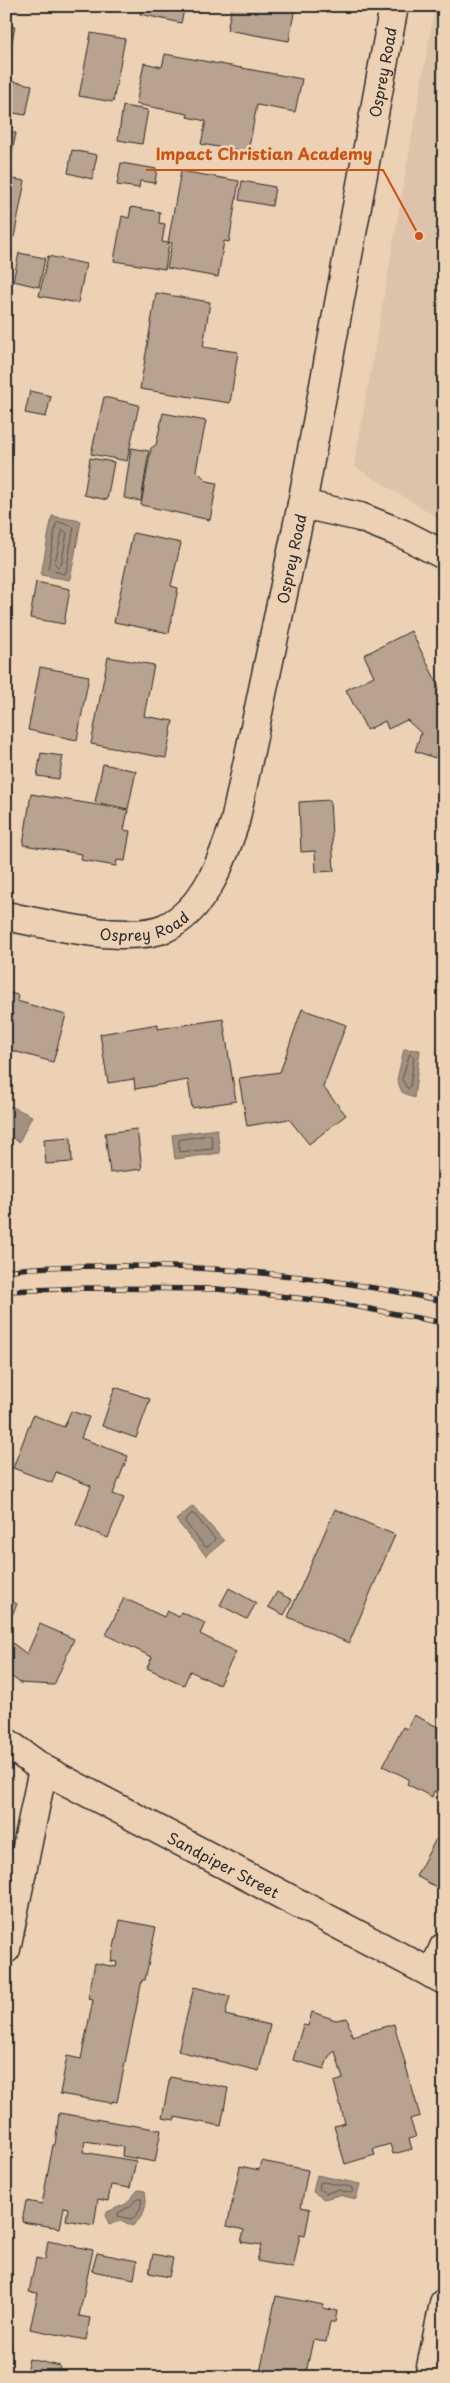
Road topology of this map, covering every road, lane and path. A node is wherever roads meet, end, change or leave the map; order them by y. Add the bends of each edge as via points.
1 (394, 6) edge
2 (302, 504) junction
3 (444, 554) edge
4 (6, 916) edge
5 (6, 1742) edge
6 (43, 1769) junction
7 (444, 1947) edge
8 (6, 1949) edge
9 (438, 1977) edge
10 (444, 2303) edge
11 (429, 2377) edge

1 - 2 street, Osprey Road
2 - 3 street via 360,517
2 - 4 street, Osprey Road via 235,822 221,863 203,893 184,915 164,928 139,933 82,931
5 - 6 street, Sandpiper Street
6 - 8 street
6 - 9 street, Sandpiper Street
7 - 9 street
10 - 11 street

